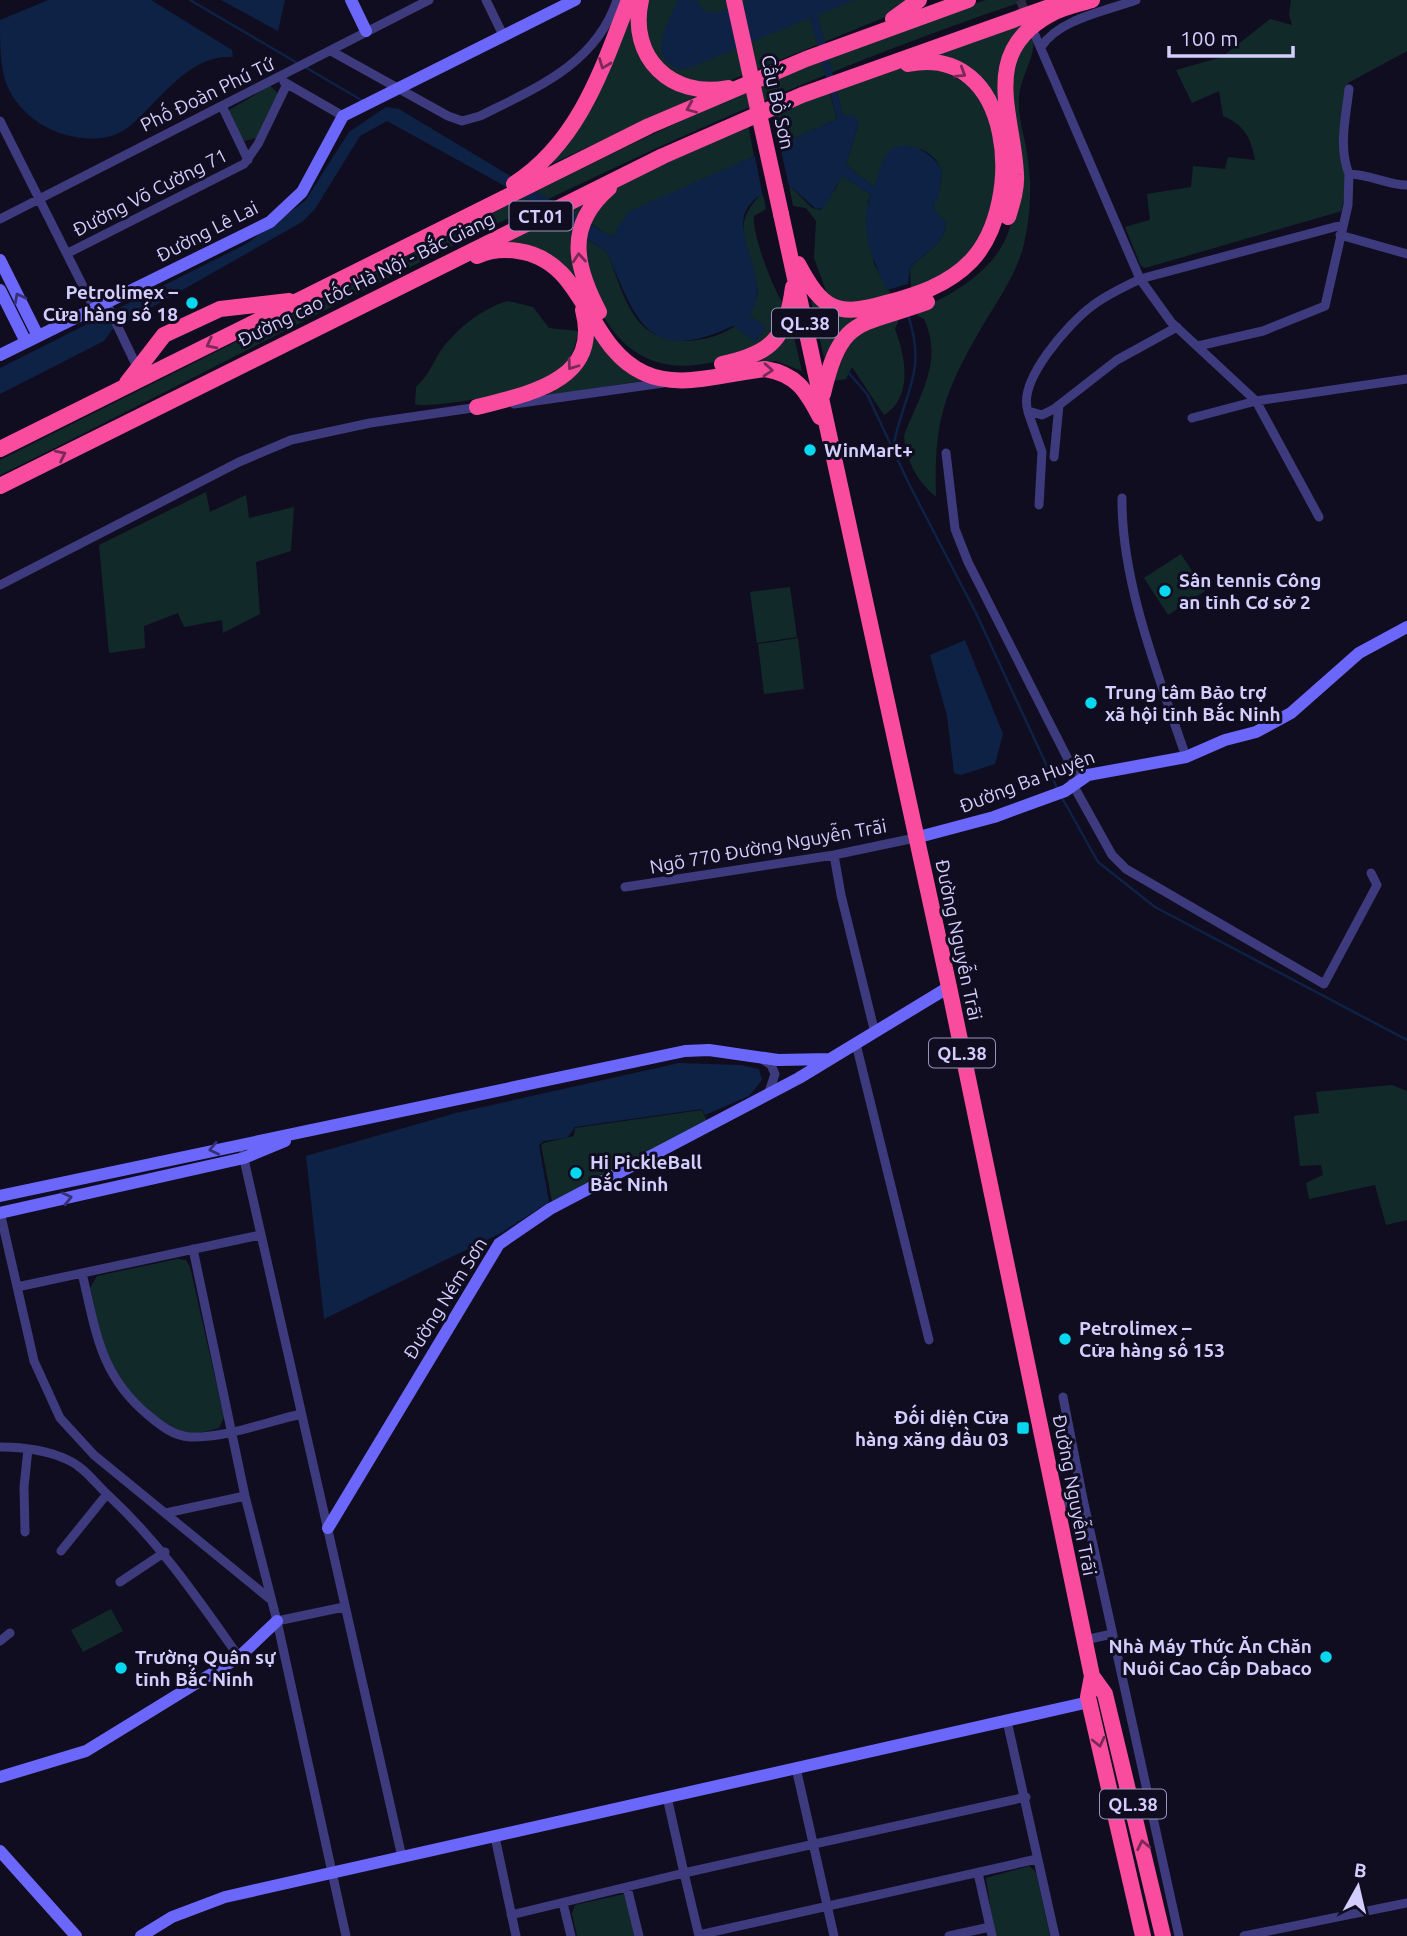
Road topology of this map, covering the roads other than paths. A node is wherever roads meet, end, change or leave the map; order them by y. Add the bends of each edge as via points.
1 (351, 0) edge
2 (429, 0) edge
3 (486, 0) edge
4 (575, 0) edge
5 (617, 0) edge
6 (629, 0) edge
7 (640, 0) edge
8 (734, 0) edge
9 (919, 0) edge
10 (968, 0) edge
11 (1069, 0) edge
12 (1092, 0) edge
13 (1136, 0) edge
14 (366, 31) junction
15 (503, 35) junction
16 (1035, 35) dead end
17 (1041, 47) junction
18 (331, 51) junction
19 (806, 59) junction
20 (286, 79) junction
21 (754, 81) junction
22 (1349, 89) dead end
23 (389, 91) junction
24 (802, 96) junction
25 (222, 106) junction
26 (347, 113) junction
27 (0, 121) edge
28 (744, 121) junction
29 (248, 160) junction
30 (1349, 174) junction
31 (1407, 185) edge
32 (39, 197) junction
33 (781, 214) joint
34 (0, 219) edge
35 (1341, 230) junction
36 (789, 248) junction
37 (68, 253) junction
38 (1407, 254) edge
39 (0, 260) edge
40 (359, 269) junction
41 (794, 274) junction
42 (1140, 279) junction
43 (0, 290) edge
44 (298, 300) junction
45 (581, 300) junction
46 (100, 305) junction
47 (1177, 327) junction
48 (32, 339) junction
49 (284, 344) junction
50 (1198, 346) junction
51 (0, 355) edge
52 (138, 369) junction
53 (1407, 379) edge
54 (676, 381) junction
55 (124, 387) junction
56 (822, 400) junction
57 (1256, 401) junction
58 (1059, 405) junction
59 (478, 407) junction
60 (1028, 411) junction
61 (1192, 418) dead end
62 (828, 432) junction
63 (0, 449) edge
64 (947, 453) dead end
65 (1054, 457) dead end
66 (0, 486) edge
67 (1122, 498) dead end
68 (1038, 505) dead end
69 (1319, 517) dead end
70 (0, 585) edge
71 (1407, 627) edge
72 (1186, 757) junction
73 (1072, 784) junction
74 (915, 838) junction
75 (834, 855) junction
76 (1371, 873) dead end
77 (625, 887) dead end
78 (949, 987) junction
79 (876, 1033) junction
80 (856, 1044) junction
81 (760, 1058) junction
82 (832, 1059) junction
83 (769, 1092) junction
84 (305, 1133) junction
85 (241, 1143) junction
86 (244, 1158) junction
87 (120, 1169) junction
88 (124, 1185) junction
89 (0, 1196) edge
90 (0, 1212) edge
91 (260, 1235) junction
92 (193, 1249) junction
93 (82, 1273) junction
94 (17, 1287) junction
95 (929, 1340) dead end
96 (1063, 1397) dead end
97 (301, 1414) junction
98 (231, 1430) junction
99 (0, 1447) edge
100 (28, 1449) junction
101 (107, 1494) junction
102 (245, 1496) junction
103 (1083, 1499) junction
104 (1057, 1505) junction
105 (166, 1513) junction
106 (328, 1528) junction
107 (25, 1532) dead end
108 (61, 1551) dead end
109 (165, 1552) dead end
110 (120, 1582) dead end
111 (270, 1599) junction
112 (344, 1607) junction
113 (277, 1621) junction
114 (10, 1633) dead end
115 (1112, 1634) junction
116 (1085, 1640) junction
117 (0, 1641) edge
118 (239, 1657) junction
119 (1093, 1676) junction
120 (1089, 1702) junction
121 (1007, 1721) junction
122 (1140, 1758) junction
123 (1123, 1762) junction
124 (796, 1768) junction
125 (0, 1777) edge
126 (667, 1797) junction
127 (1026, 1797) junction
128 (495, 1837) junction
129 (813, 1844) junction
130 (0, 1851) edge
131 (402, 1857) junction
132 (1037, 1859) junction
133 (1156, 1870) junction
134 (684, 1873) junction
135 (978, 1873) junction
136 (332, 1874) junction
137 (627, 1887) junction
138 (563, 1903) junction
139 (1407, 1903) edge
140 (827, 1907) junction
141 (512, 1915) junction
142 (991, 1931) edge
143 (76, 1936) edge
144 (141, 1936) edge
145 (346, 1936) edge
146 (516, 1936) edge
147 (571, 1936) edge
148 (639, 1936) edge
149 (699, 1936) edge
150 (834, 1936) edge
151 (949, 1936) edge
152 (1055, 1936) edge
153 (1143, 1936) edge
154 (1163, 1936) edge
155 (1178, 1936) edge
156 (1244, 1936) edge

1 - 14 street
2 - 14 street, Phố Đoàn Phú Tứ
3 - 15 street
4 - 15 street
5 - 23 street via 601,35 562,74 480,116 458,120
6 -> 40 highway via 582,114 564,139 516,183 395,244
7 - 21 highway via 637,24 641,44 660,73 694,89 715,90
8 - 33 highway, Cầu Bồ Sơn, bridge
9 - 19 highway via 887,22
10 - 19 highway, Đường cao tốc Hà Nội - Bắc Giang / CT.01
11 - 24 highway, Đường cao tốc Hà Nội - Bắc Giang / CT.01
12 - 56 highway via 1053,12 1036,23 1011,59 1004,98 1016,183 1008,216 988,254 945,294 866,322 846,335 834,352
13 - 17 street via 1061,29
14 - 18 street, Phố Đoàn Phú Tứ
15 - 23 street
16 - 17 street
17 - 42 street
18 - 20 street, Phố Đoàn Phú Tứ
18 - 23 street
19 - 21 highway, Đường cao tốc Hà Nội - Bắc Giang / CT.01
20 - 25 street, Phố Đoàn Phú Tứ
20 - 26 street
20 - 29 street, Đường Võ Cường 71
21 -> 40 highway, Đường cao tốc Hà Nội - Bắc Giang / CT.01 via 649,126
22 - 30 street via 1344,142
23 - 26 street
24 - 28 highway, Đường cao tốc Hà Nội - Bắc Giang / CT.01
24 -> 36 highway via 913,63 953,67 972,79 991,106 1004,181 994,226 970,262 944,282 901,299 856,311 836,309 820,299
25 - 29 street
25 - 32 street, Phố Đoàn Phú Tứ
26 - 46 street, Đường Lê Lai via 314,175 277,217
27 - 32 street
41 -> 28 highway via 788,320 770,346 741,360 674,370 643,362 620,345 579,267 582,222 606,190
28 - 49 highway, Đường cao tốc Hà Nội - Bắc Giang / CT.01 via 663,156
29 - 37 street, Đường Võ Cường 71
30 - 31 street
30 - 35 street
32 - 34 street, Phố Đoàn Phú Tứ
32 - 37 street
33 - 36 highway, Đường Nguyễn Trãi / QL.38
35 - 38 street
35 - 42 street
35 - 50 street via 1325,306 1263,331
36 - 41 highway, Đường Nguyễn Trãi / QL.38
37 - 46 street
48 -> 39 street
40 - 44 highway, Đường cao tốc Hà Nội - Bắc Giang / CT.01
41 - 56 highway, Đường Nguyễn Trãi / QL.38
42 - 47 street
42 - 60 street via 1091,306 1058,339 1030,385
43 - 48 street
44 - 52 highway via 220,309 164,335
44 -> 55 highway, Đường cao tốc Hà Nội - Bắc Giang / CT.01
45 - 49 highway via 549,262 524,252 495,250 322,333
45 - 54 highway via 622,359 645,374
45 -> 59 highway via 584,345 559,381
46 - 48 street, Đường Lê Lai
46 - 52 street via 120,331
47 - 50 street
47 - 58 street via 1117,360
48 - 51 street, Đường Lê Lai
66 -> 49 highway, Đường cao tốc Hà Nội - Bắc Giang / CT.01
50 - 57 street
52 - 55 highway
53 - 57 street
54 - 59 street
54 -> 62 highway via 778,371 803,387
55 - 63 highway, Đường cao tốc Hà Nội - Bắc Giang / CT.01
56 - 62 highway, Đường Nguyễn Trãi / QL.38
57 - 61 street
57 - 69 street
58 - 60 street via 1042,415
58 - 65 street
59 - 70 street via 291,440 239,462
60 - 68 street via 1042,452
62 - 74 highway, Đường Nguyễn Trãi / QL.38
64 - 73 street via 955,528
67 - 72 street via 1129,568
71 - 72 street, Đường Ba Huyện via 1359,653 1283,719
72 - 73 street, Đường Ba Huyện
73 - 74 street, Đường Ba Huyện via 969,825
73 - 76 street via 1112,855 1126,869 1324,984 1377,885
74 - 75 street, Ngõ 770 Đường Nguyễn Trãi
74 - 78 highway, Đường Nguyễn Trãi / QL.38
75 - 77 street, Ngõ 770 Đường Nguyễn Trãi
75 - 79 street
78 - 79 street, Đường Ném Sơn
78 - 104 highway, Đường Nguyễn Trãi / QL.38
79 - 80 street, Đường Ném Sơn
80 - 82 street, Đường Ném Sơn
80 - 95 street
81 - 82 street
81 - 83 street via 774,1070 775,1082
81 - 84 street via 685,1051
82 - 83 street, Đường Ném Sơn
83 - 106 street, Đường Ném Sơn via 550,1209 499,1244
84 - 85 street
84 - 86 street
85 - 86 street
85 -> 87 street
86 - 88 street
86 - 91 street
87 - 88 street
87 - 89 street
90 -> 88 street
90 - 94 street
91 - 92 street
91 - 97 street
92 - 93 street
92 - 98 street
93 - 94 street
93 - 98 street via 103,1359 130,1400 180,1435
94 - 105 street via 36,1369 53,1407 94,1455
96 - 103 street
97 - 98 street
97 - 106 street
98 - 102 street
99 - 100 street
100 - 101 street via 69,1460
100 - 107 street
101 - 108 street
101 - 118 street via 173,1563
102 - 105 street
102 - 111 street
103 - 104 street
103 - 115 street
104 - 116 highway, Đường Nguyễn Trãi / QL.38
105 - 111 street
106 - 112 street
109 - 110 street
111 - 113 street
112 - 113 street
112 - 131 street
113 - 118 street
113 - 136 street
114 - 117 street
115 - 116 street
115 - 122 street
116 - 119 highway, Đường Nguyễn Trãi / QL.38
118 - 125 street via 86,1751
119 - 120 highway, Đường Nguyễn Trãi / QL.38
119 - 123 highway, Đường Nguyễn Trãi / QL.38 via 1105,1693
120 - 121 street
120 -> 153 highway, Đường Nguyễn Trãi / QL.38
121 - 124 street
121 - 127 street
122 - 123 street
122 - 133 street
133 -> 123 highway, Đường Nguyễn Trãi / QL.38
124 - 126 street
124 - 129 street
126 - 128 street
126 - 134 street
127 - 129 street
127 - 132 street
128 - 131 street
128 - 141 street
129 - 134 street
129 - 140 street
130 - 143 street
131 - 136 street
132 - 135 street
132 - 152 street
133 - 154 highway, Đường Nguyễn Trãi / QL.38
133 - 155 street
134 - 137 street
134 - 149 street
135 - 140 street
135 - 142 street
136 - 144 street via 209,1902
136 - 145 street
137 - 138 street
137 - 148 street
138 - 141 street
138 - 147 street
139 - 156 street
140 - 149 street
140 - 150 street
141 - 146 street
142 - 151 street

